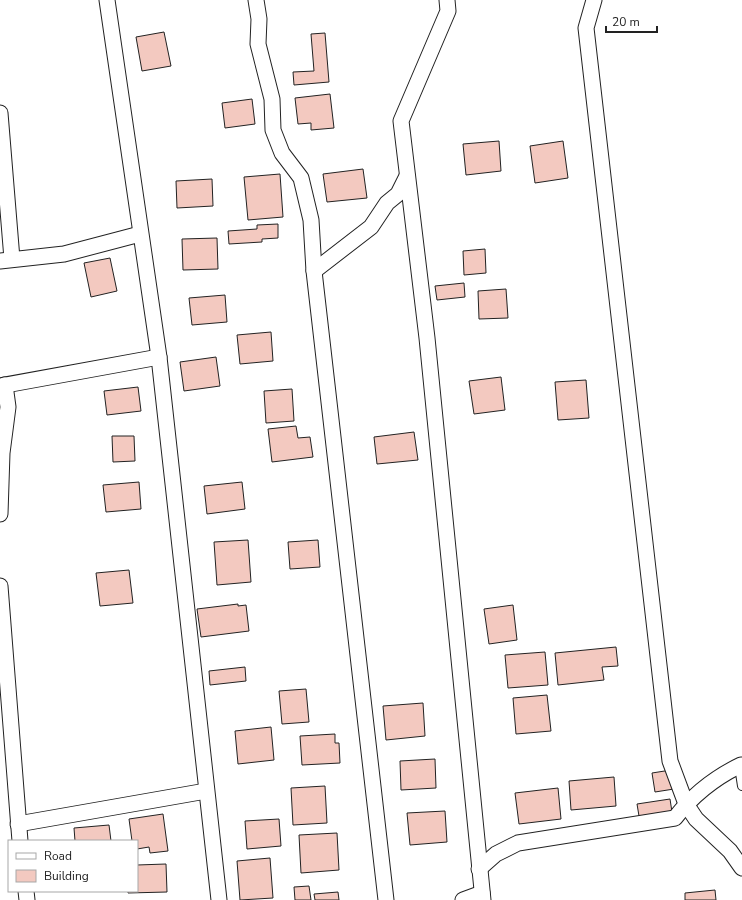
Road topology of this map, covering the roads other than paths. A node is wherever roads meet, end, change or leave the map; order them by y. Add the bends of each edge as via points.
1 (107, 0) edge
2 (256, 0) edge
3 (447, 0) edge
4 (594, 0) edge
5 (0, 113) edge
6 (408, 176) junction
7 (140, 234) junction
8 (6, 260) edge
9 (314, 271) junction
10 (159, 357) junction
11 (3, 386) edge
12 (1, 454) edge
13 (0, 514) edge
14 (0, 586) edge
15 (741, 764) edge
16 (742, 786) edge
17 (206, 791) junction
18 (686, 804) junction
19 (18, 824) junction
20 (20, 840) edge
21 (742, 868) edge
22 (479, 869) junction
23 (482, 896) edge
24 (219, 900) edge
25 (386, 900) edge
26 (463, 900) edge

1 - 7 street
2 - 9 street via 259,19 258,44 272,99 273,130 282,153 301,178 312,220
3 - 6 street via 448,11 401,120
4 - 18 street via 586,28 670,761
5 - 8 street
6 - 9 street via 398,194 387,203 371,227
6 - 22 street via 427,338
7 - 8 street via 64,254
7 - 10 street
9 - 25 street
10 - 11 street
10 - 17 street
11 - 12 street via 8,407
12 - 13 street
14 - 19 street
15 - 16 lane
15 - 18 street via 725,773
17 - 19 street
17 - 24 street
18 - 21 street via 696,819 730,851
18 - 22 street via 675,818 518,843 496,854
19 - 20 street
22 - 23 street
23 - 26 street

